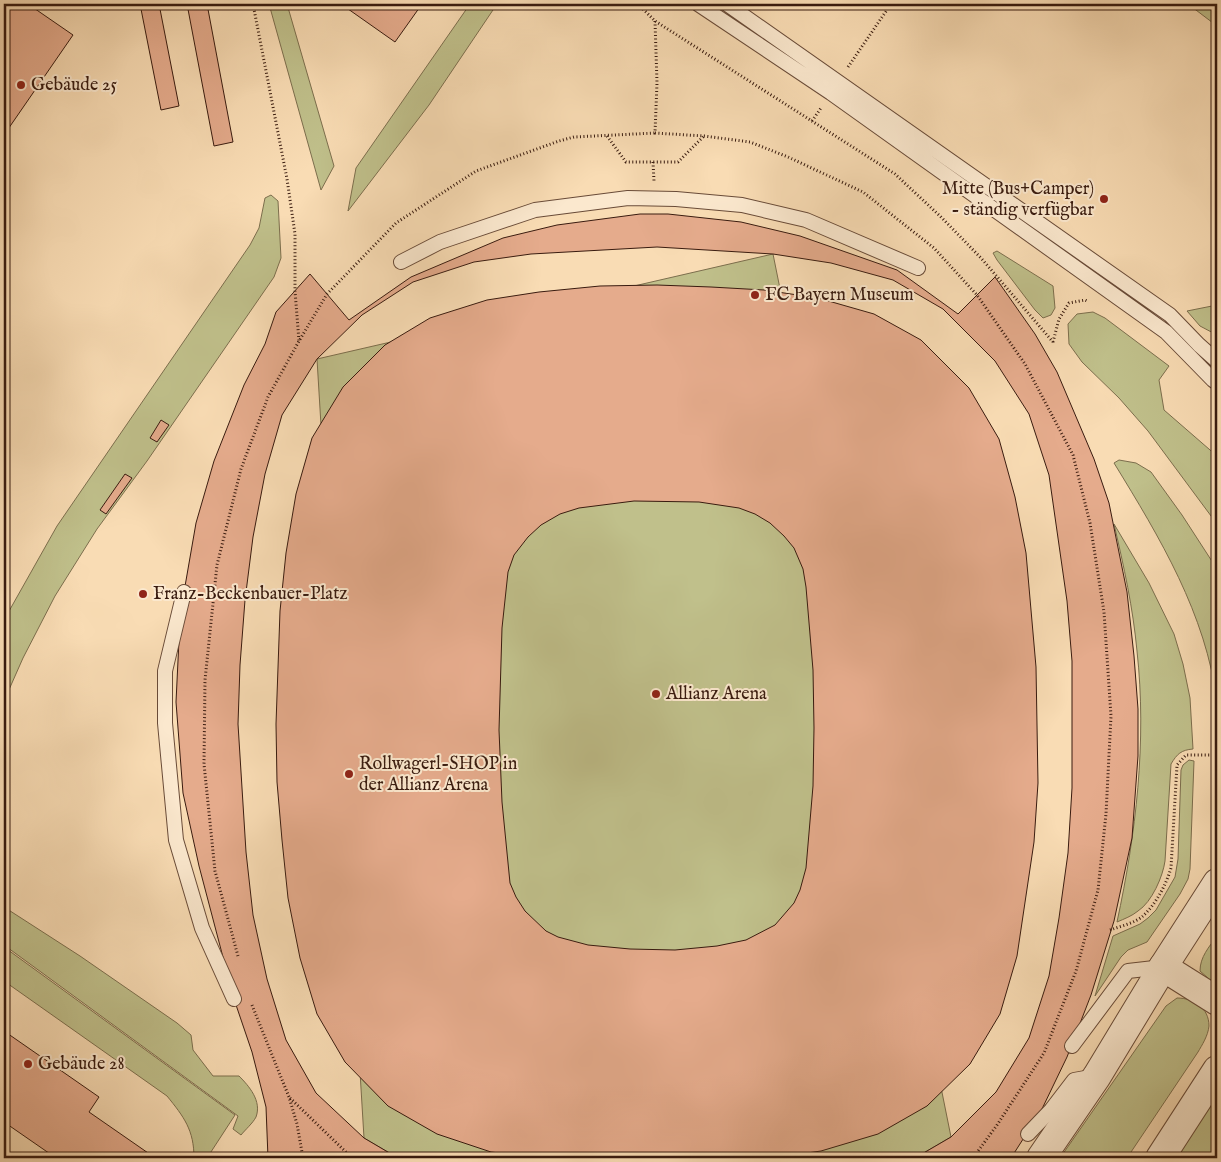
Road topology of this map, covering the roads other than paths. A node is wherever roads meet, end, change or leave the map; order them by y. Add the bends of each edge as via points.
1 (698, 4) edge
2 (727, 4) edge
3 (401, 262) dead end
4 (918, 268) dead end
5 (1217, 361) edge
6 (1217, 382) edge
7 (184, 592) dead end
8 (1217, 883) edge
9 (1163, 967) junction
10 (234, 999) dead end
11 (1217, 1001) edge
12 (1072, 1046) dead end
13 (1217, 1070) edge
14 (1097, 1076) junction
15 (1028, 1134) dead end
16 (1041, 1158) edge
17 (1160, 1158) edge

1 - 6 lane via 831,93 1166,332
2 - 5 lane via 1170,315
3 - 4 lane via 440,242 535,210 628,198 742,205 806,220
7 - 10 lane via 165,671 165,723 176,840 202,928
8 - 9 street
9 - 11 street
9 - 12 lane via 1128,971
9 - 14 street
13 - 17 street
14 - 15 lane via 1074,1080
14 - 16 street

